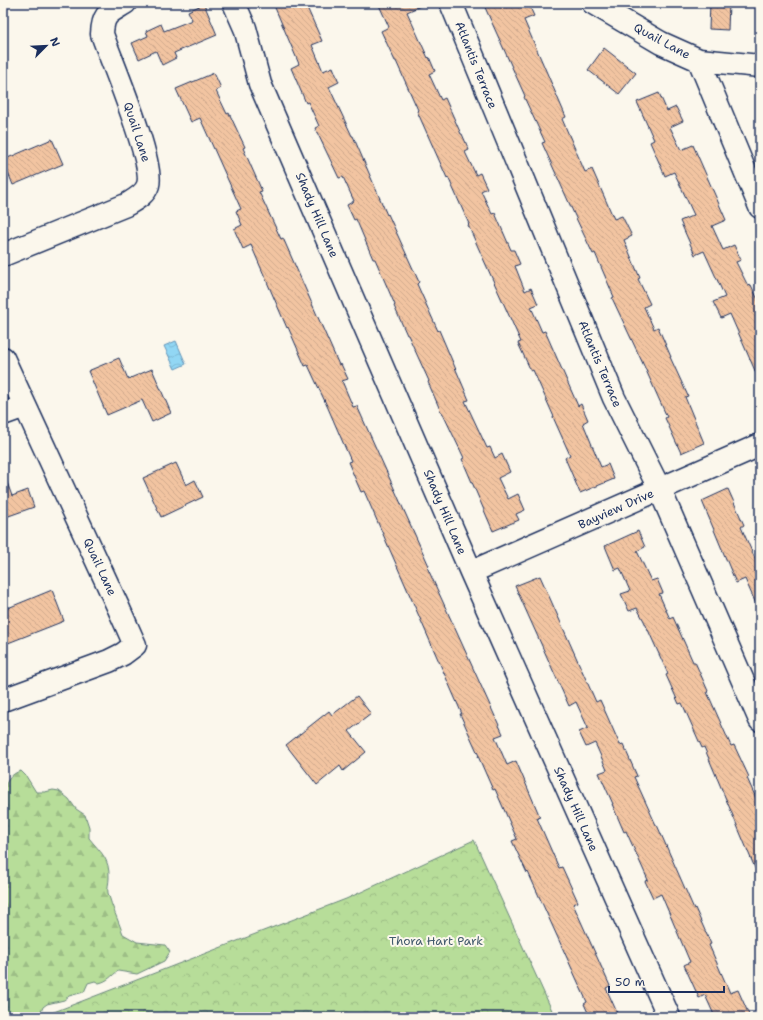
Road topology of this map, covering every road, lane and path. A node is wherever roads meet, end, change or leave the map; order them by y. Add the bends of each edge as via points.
1 (125, 3) edge
2 (234, 3) edge
3 (451, 3) edge
4 (593, 3) edge
5 (699, 60) junction
6 (760, 66) edge
7 (760, 207) edge
8 (3, 255) edge
9 (3, 358) edge
10 (25, 406) junction
11 (3, 414) edge
12 (760, 445) edge
13 (660, 490) junction
14 (472, 572) junction
15 (3, 700) edge
16 (760, 720) edge
17 (669, 1017) edge

1 - 8 street, Quail Lane via 107,14 102,22 102,34 141,141 148,166 148,185 140,197 126,205
2 - 14 street, Shady Hill Lane via 245,28 260,84
3 - 13 street, Atlantis Terrace via 614,398
4 - 5 street, Quail Lane via 662,43
5 - 6 street, Quail Lane
5 - 7 street
9 - 10 street, Quail Lane
10 - 11 street
10 - 15 street, Quail Lane via 135,645 109,661
12 - 13 street, Bayview Drive
13 - 14 street, Bayview Drive
13 - 16 street, Atlantis Terrace
14 - 17 street, Shady Hill Lane

